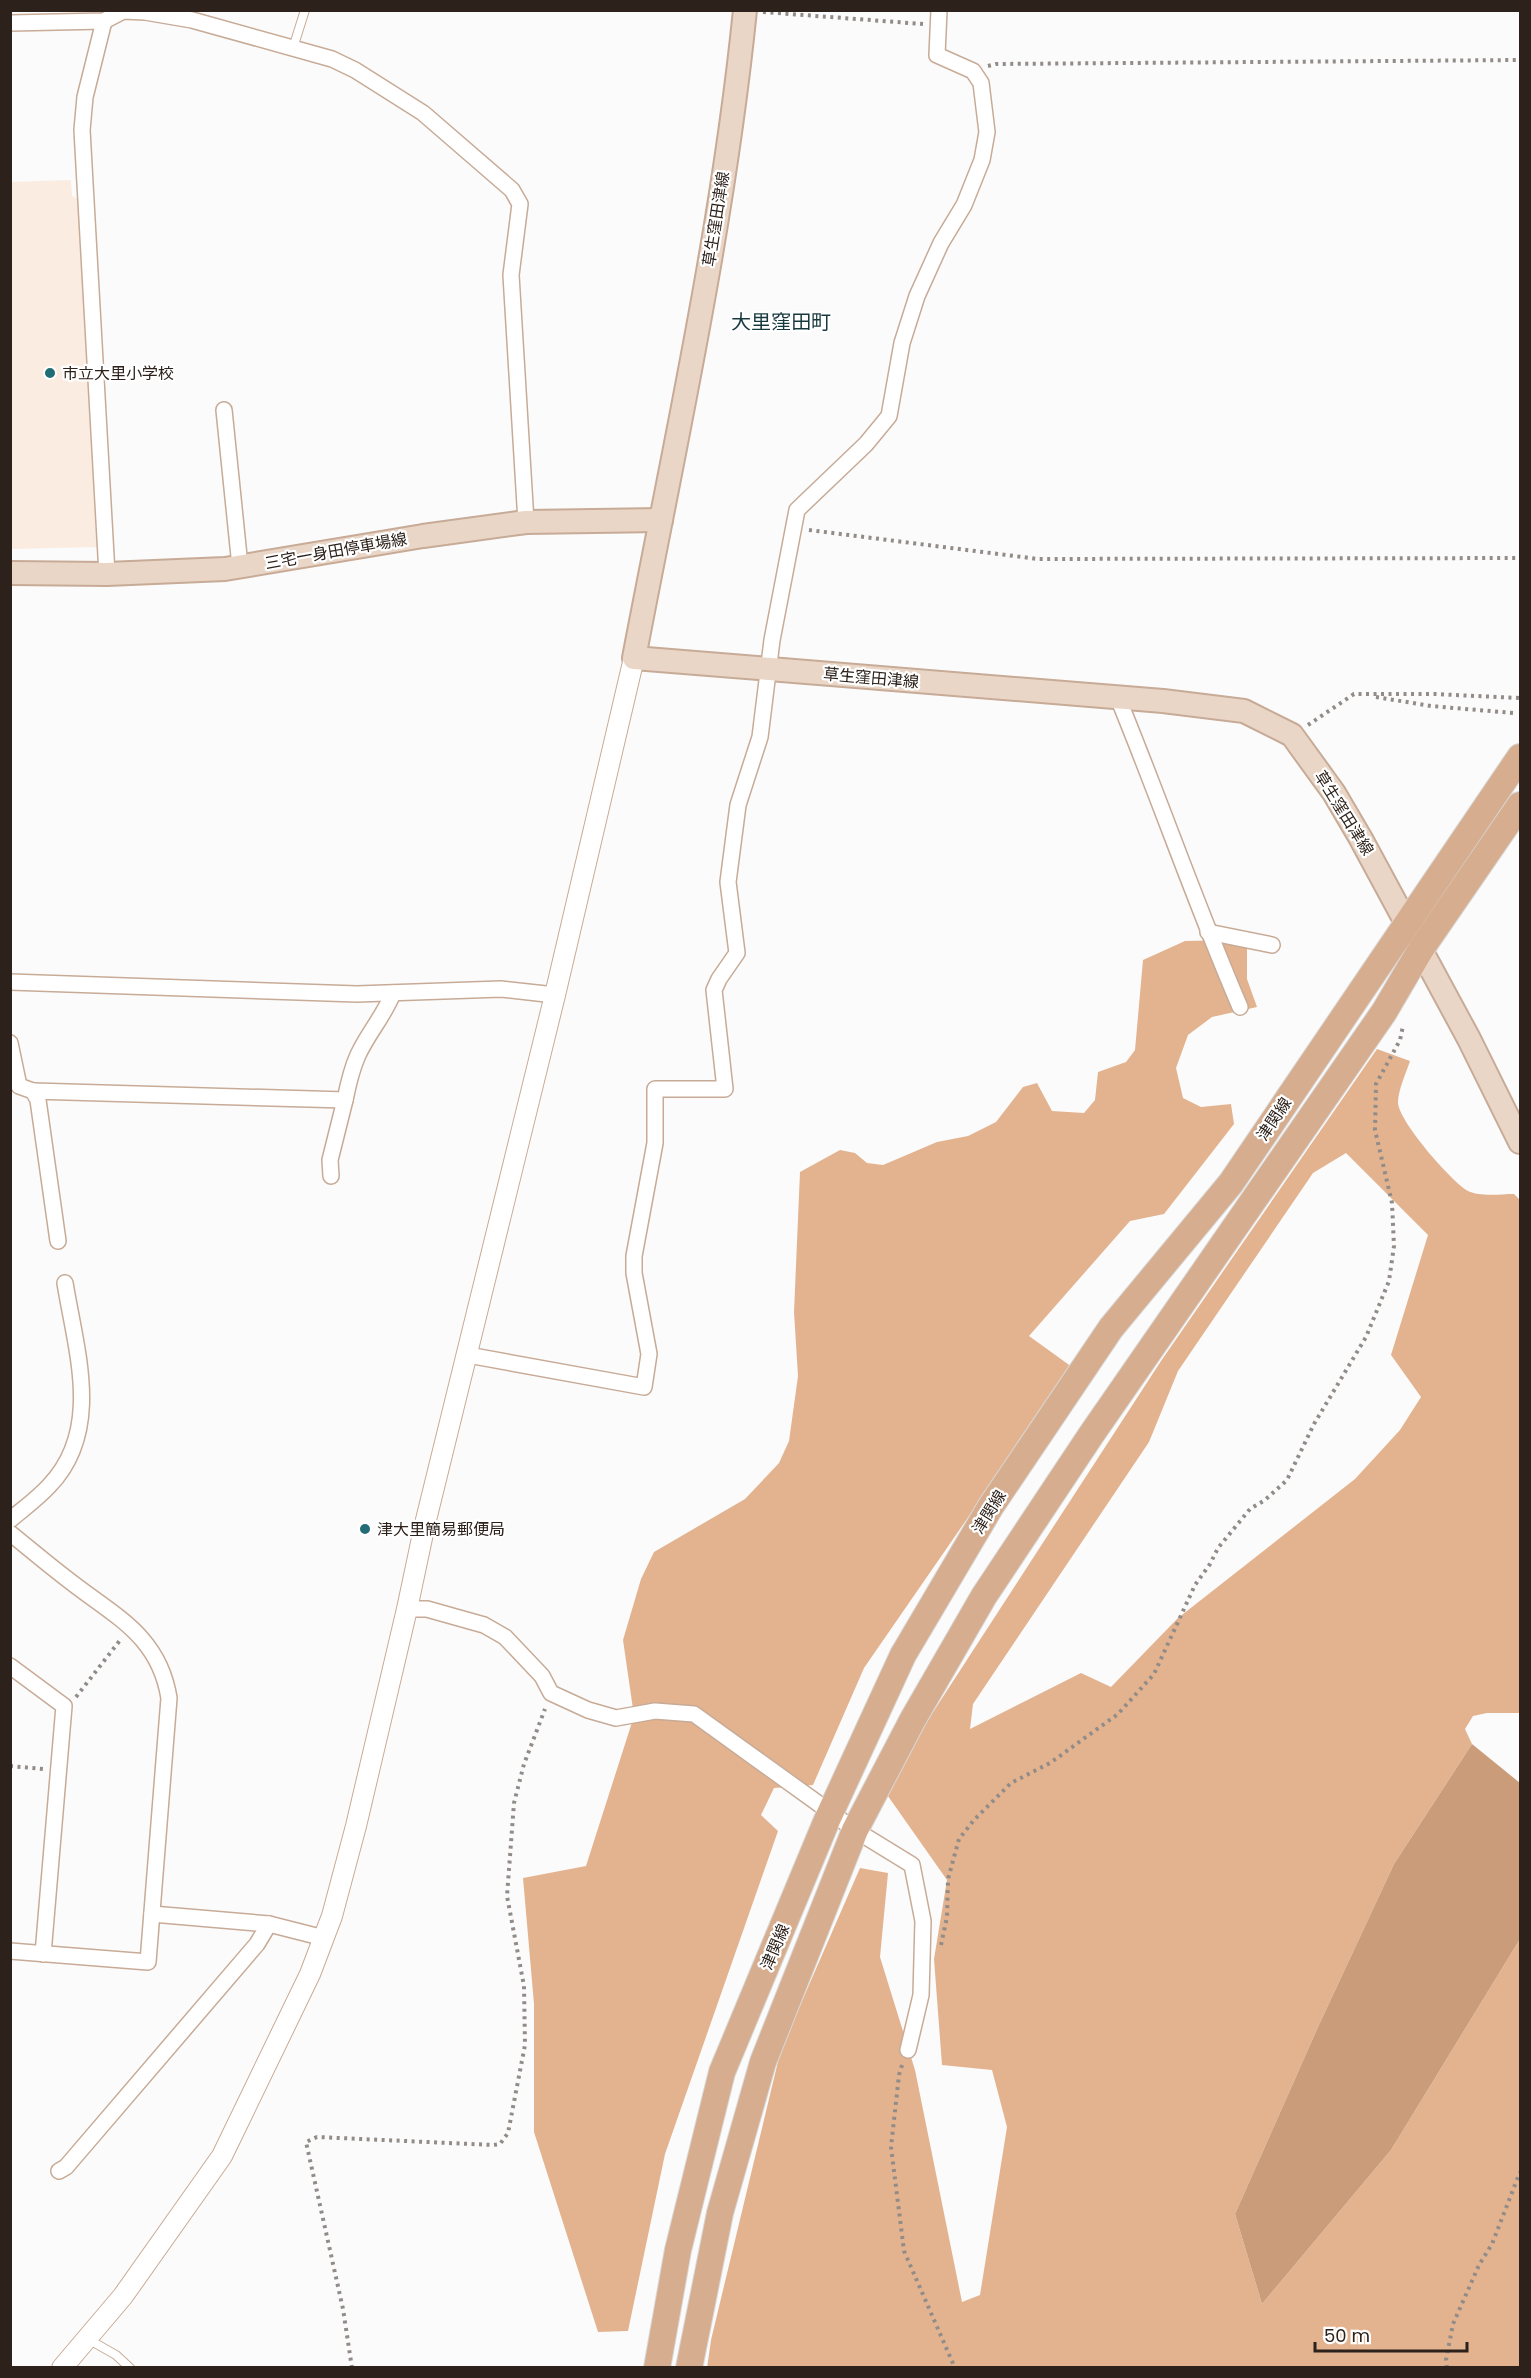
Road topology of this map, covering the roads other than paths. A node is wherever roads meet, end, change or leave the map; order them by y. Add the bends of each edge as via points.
1 (305, 10) edge
2 (123, 11) edge
3 (745, 11) edge
4 (939, 18) edge
5 (104, 21) junction
6 (10, 23) edge
7 (293, 48) junction
8 (224, 410) dead end
9 (661, 520) junction
10 (526, 522) junction
11 (240, 566) junction
12 (10, 573) edge
13 (106, 574) junction
14 (634, 658) junction
15 (768, 670) junction
16 (1118, 698) junction
17 (1521, 757) edge
18 (1521, 805) edge
19 (1407, 923) junction
20 (1208, 932) junction
21 (1272, 945) dead end
22 (1421, 949) junction
23 (10, 982) edge
24 (393, 993) junction
25 (555, 995) junction
26 (1240, 1007) dead end
27 (10, 1043) edge
28 (33, 1091) junction
29 (345, 1100) junction
30 (1521, 1142) edge
31 (331, 1176) dead end
32 (58, 1241) dead end
33 (65, 1283) dead end
34 (468, 1355) junction
35 (10, 1520) edge
36 (10, 1533) edge
37 (407, 1609) junction
38 (10, 1666) edge
39 (831, 1813) junction
40 (855, 1830) junction
41 (152, 1914) junction
42 (268, 1924) junction
43 (324, 1938) junction
44 (10, 1951) edge
45 (44, 1954) junction
46 (908, 2050) road end
47 (59, 2171) dead end
48 (86, 2338) junction
49 (62, 2367) edge
50 (130, 2367) edge
51 (657, 2367) edge
52 (689, 2367) edge

1 - 7 lane
2 - 5 street
2 - 7 street via 192,20
3 - 9 main road, 草生窪田津線 via 702,310
4 - 15 street via 937,55 973,71 981,83 987,118 982,160 918,296 903,343 890,416 797,510
5 - 6 street
5 - 13 street via 85,97 82,130
7 - 10 street via 355,70 423,113 518,199 511,275
8 - 11 street
9 - 10 main road, 三宅一身田停車場線
9 - 14 main road, 草生窪田津線
10 - 11 main road, 三宅一身田停車場線
11 - 13 main road, 三宅一身田停車場線
12 - 13 main road, 三宅一身田停車場線
14 - 15 main road, 草生窪田津線
14 - 25 street
15 - 16 main road, 草生窪田津線
15 - 34 street via 760,737 738,805 728,882 737,953 714,990 725,1089 655,1089 655,1143 634,1256 649,1354 644,1387
16 - 19 main road, 草生窪田津線 via 1244,711 1292,735 1334,793
16 - 20 street
17 - 19 main road, 津関線
18 - 22 main road, 津関線
19 - 22 main road, 草生窪田津線
19 - 39 main road, 津関線 via 1231,1183 1112,1328 991,1506 903,1655
20 - 21 street
20 - 26 street
22 - 30 main road, 草生窪田津線
22 - 40 main road, 津関線 via 1384,1011 984,1596
23 - 24 street via 272,993
24 - 25 street via 501,989
24 - 29 street via 359,1053
25 - 34 street
27 - 28 street via 19,1086
28 - 29 street
28 - 32 street via 38,1100
29 - 31 street via 330,1160
33 - 35 street via 81,1379 81,1422 72,1450 56,1477
34 - 37 street
36 - 41 street via 131,1626 143,1637 162,1671 169,1698
37 - 39 street via 438,1612 484,1625 505,1637 542,1676 551,1693 588,1710 616,1718 655,1711 694,1714
37 - 43 street via 356,1826
38 - 45 street via 63,1706
39 - 40 street
39 - 51 main road, 津関線 via 722,2072 678,2250
40 - 46 street via 912,1865 922,1921 921,1995
40 - 52 main road, 津関線 via 763,2062 720,2213
41 - 42 street
41 - 45 street via 148,1962
42 - 43 street
42 - 47 street via 257,1944
43 - 48 street via 222,2156 123,2296
44 - 45 street
48 - 49 street
48 - 50 lane

